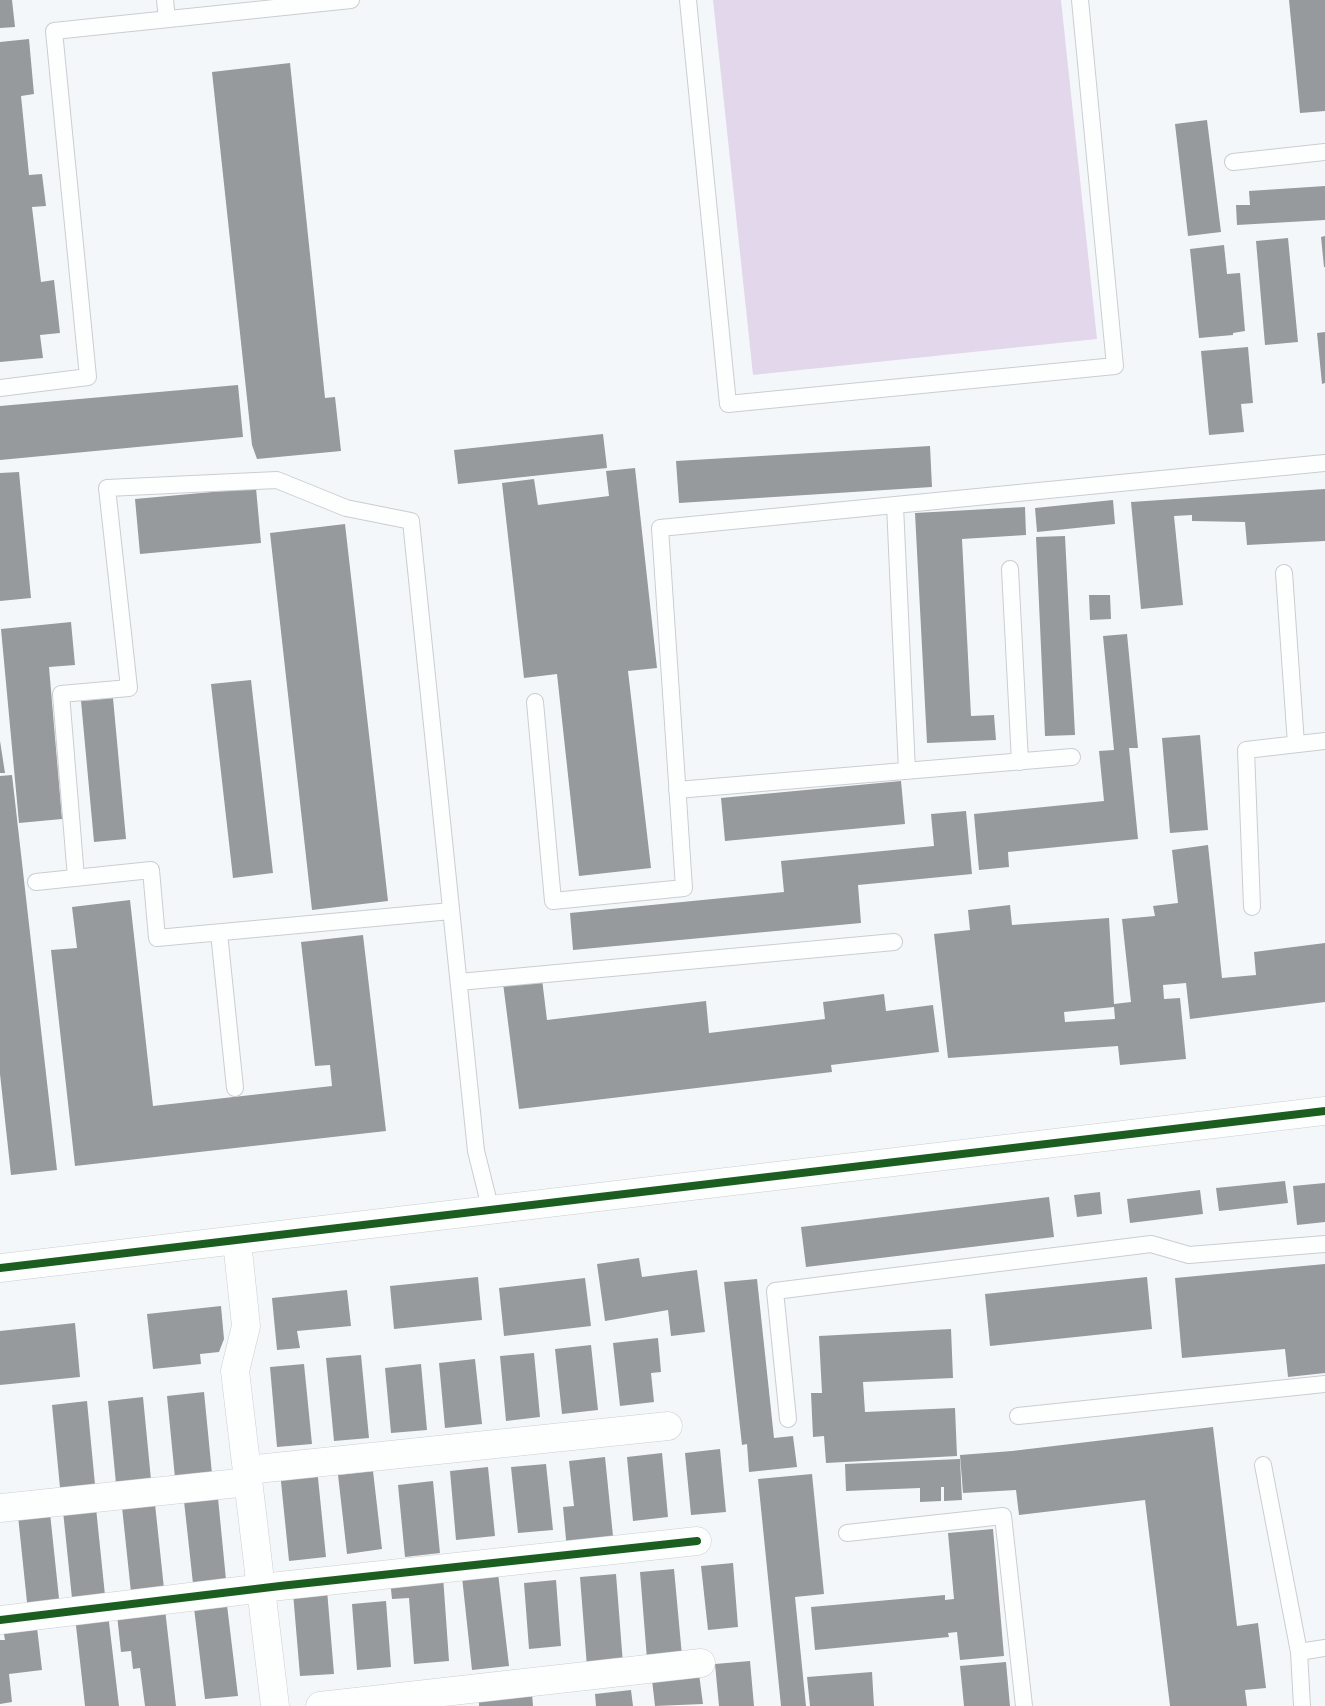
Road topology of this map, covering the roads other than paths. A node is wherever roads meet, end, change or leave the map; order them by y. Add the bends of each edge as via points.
1 (164, 0) edge
2 (342, 0) edge
3 (688, 0) edge
4 (1080, 0) edge
5 (166, 19) junction
6 (1325, 152) edge
7 (1233, 162) dead end
8 (0, 388) edge
9 (1325, 463) edge
10 (895, 505) junction
11 (1010, 569) dead end
12 (1284, 573) dead end
13 (535, 702) dead end
14 (1325, 741) edge
15 (1296, 744) junction
16 (1072, 757) dead end
17 (1020, 762) junction
18 (907, 771) junction
19 (678, 790) junction
20 (76, 878) junction
21 (36, 882) dead end
22 (1252, 907) dead end
23 (451, 911) junction
24 (219, 933) junction
25 (894, 942) dead end
26 (458, 982) junction
27 (235, 1088) dead end
28 (1325, 1112) edge
29 (491, 1211) junction
30 (237, 1241) junction
31 (1325, 1244) edge
32 (0, 1268) edge
33 (1325, 1384) edge
34 (1018, 1416) dead end
35 (788, 1419) dead end
36 (668, 1426) dead end
37 (1263, 1465) dead end
38 (248, 1476) junction
39 (0, 1508) edge
40 (847, 1533) dead end
41 (697, 1541) dead end
42 (261, 1589) junction
43 (0, 1620) edge
44 (1325, 1648) edge
45 (1299, 1652) junction
46 (701, 1662) dead end
47 (275, 1706) edge
48 (320, 1706) edge
49 (1024, 1706) edge
50 (1302, 1706) edge

1 - 5 lane
2 - 5 lane
3 - 4 lane via 728,404 1115,366
5 - 8 lane via 54,31 88,377
6 - 7 lane
9 - 10 lane
10 - 18 lane
10 - 19 lane via 660,528
11 - 17 lane
12 - 15 lane
13 - 19 lane via 553,901 684,888
14 - 15 lane
15 - 22 lane via 1246,750
16 - 17 lane
17 - 18 lane
18 - 19 lane
20 - 21 lane
20 - 23 lane via 61,694 129,688 107,488 277,480 346,508 411,521
20 - 24 lane via 151,870 157,938
23 - 24 lane
23 - 26 lane
24 - 27 lane
25 - 26 lane
26 - 29 lane via 476,1151
28 - 29 street
29 - 30 street
30 - 32 street
30 - 38 street via 246,1326 235,1371
31 - 35 lane via 1189,1255 1151,1244 774,1291
33 - 34 lane
36 - 38 street
37 - 45 lane
38 - 39 street
38 - 42 street
40 - 49 lane via 1003,1516
41 - 42 street
42 - 43 street
42 - 47 street
44 - 45 lane
45 - 50 lane
46 - 48 street

